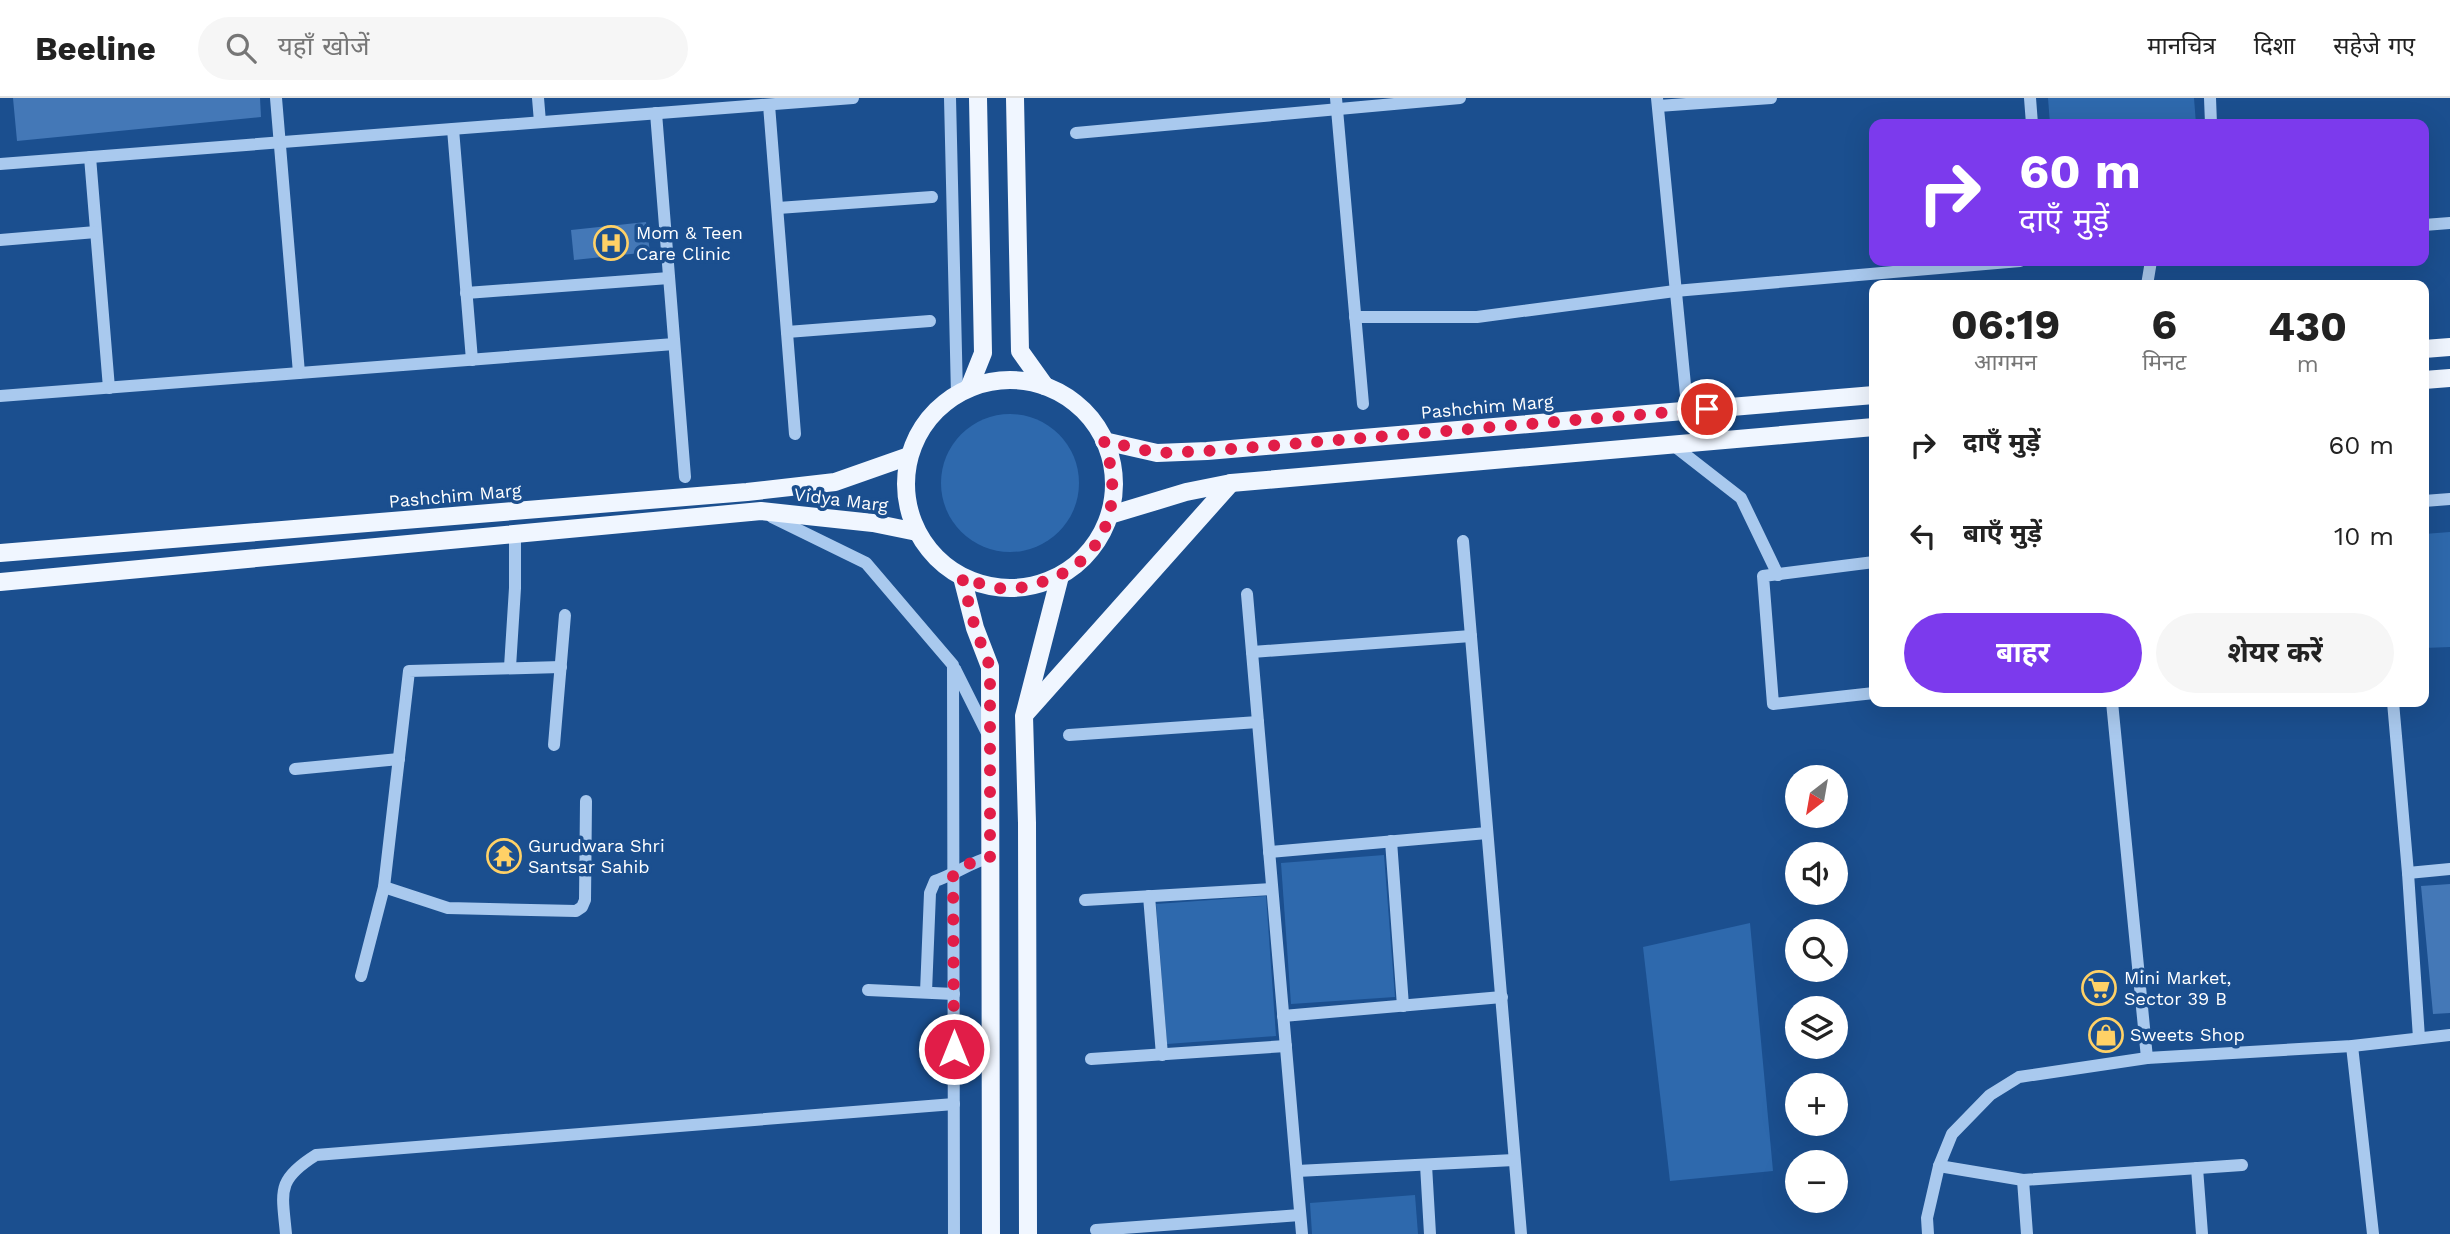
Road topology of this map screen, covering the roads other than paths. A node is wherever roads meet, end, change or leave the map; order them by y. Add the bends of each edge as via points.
1 (276, 98) edge
2 (538, 98) edge
3 (853, 98) edge
4 (950, 98) edge
5 (978, 98) edge
6 (1015, 98) edge
7 (1460, 98) edge
8 (1771, 98) edge
9 (2030, 98) edge
10 (2210, 98) edge
11 (838, 99) edge
12 (1657, 102) edge
13 (714, 103) edge
14 (769, 104) junction
15 (1336, 104) edge
16 (656, 113) junction
17 (2032, 119) edge
18 (2211, 119) edge
19 (540, 122) junction
20 (453, 129) junction
21 (1076, 133) dead end
22 (280, 142) junction
23 (90, 157) junction
24 (0, 164) edge
25 (932, 197) dead end
26 (778, 208) junction
27 (2450, 223) edge
28 (2429, 225) edge
29 (96, 232) junction
30 (0, 240) edge
31 (1962, 266) edge
32 (669, 278) junction
33 (1675, 291) junction
34 (466, 293) junction
35 (1355, 317) junction
36 (930, 321) dead end
37 (787, 331) junction
38 (674, 344) junction
39 (2450, 347) edge
40 (2429, 349) edge
41 (472, 360) junction
42 (299, 373) junction
43 (2450, 378) edge
44 (2429, 380) edge
45 (1045, 386) junction
46 (109, 388) junction
47 (963, 391) junction
48 (1686, 395) dead end
49 (1869, 395) edge
50 (0, 396) edge
51 (1363, 404) dead end
52 (1869, 427) edge
53 (795, 434) dead end
54 (1104, 441) junction
55 (1673, 444) junction
56 (909, 456) junction
57 (685, 477) dead end
58 (1231, 483) junction
59 (2450, 499) edge
60 (2429, 501) edge
61 (761, 512) junction
62 (1110, 514) junction
63 (917, 532) junction
64 (515, 535) junction
65 (1463, 541) dead end
66 (0, 553) edge
67 (1869, 563) edge
68 (1778, 575) junction
69 (1060, 576) junction
70 (962, 577) junction
71 (0, 582) edge
72 (1247, 594) dead end
73 (565, 615) dead end
74 (1471, 636) junction
75 (1252, 652) junction
76 (953, 665) junction
77 (510, 667) junction
78 (561, 667) junction
79 (1869, 694) edge
80 (2112, 707) edge
81 (2393, 707) edge
82 (1024, 716) junction
83 (1258, 722) junction
84 (1069, 735) dead end
85 (990, 740) junction
86 (554, 746) dead end
87 (399, 759) junction
88 (295, 769) dead end
89 (586, 801) dead end
90 (1487, 833) junction
91 (1391, 841) junction
92 (1269, 852) junction
93 (990, 857) junction
94 (2450, 869) edge
95 (2408, 873) junction
96 (953, 875) junction
97 (384, 887) junction
98 (1272, 889) junction
99 (1149, 896) junction
100 (1085, 900) dead end
101 (361, 976) dead end
102 (868, 990) dead end
103 (926, 992) junction
104 (954, 994) junction
105 (1502, 997) junction
106 (1403, 1006) junction
107 (1283, 1016) junction
108 (2450, 1035) edge
109 (2419, 1038) junction
110 (1286, 1046) junction
111 (2352, 1046) junction
112 (1162, 1055) junction
113 (2147, 1058) junction
114 (1091, 1059) dead end
115 (954, 1104) junction
116 (1514, 1160) junction
117 (1426, 1165) junction
118 (2242, 1165) dead end
119 (1939, 1166) junction
120 (2197, 1168) junction
121 (1297, 1171) junction
122 (2023, 1180) junction
123 (1300, 1215) junction
124 (1096, 1230) dead end
125 (1144, 1230) edge
126 (286, 1234) edge
127 (954, 1234) edge
128 (991, 1234) edge
129 (1028, 1234) edge
130 (1302, 1234) edge
131 (1430, 1234) edge
132 (1521, 1234) edge
133 (1928, 1234) edge
134 (2027, 1234) edge
135 (2202, 1234) edge
136 (2373, 1234) edge

1 - 22 street
2 - 19 street
3 - 11 street
4 - 47 street
5 - 47 main road via 983,352
6 - 45 main road via 1020,351
7 - 15 street
8 - 12 street
9 - 17 street
10 - 18 street
11 - 14 street
12 - 33 street
13 - 14 street
13 - 16 street
14 - 26 street
15 - 21 street
15 - 35 street
16 - 19 street
16 - 32 street
19 - 20 street
20 - 22 street
20 - 34 street
22 - 23 street
22 - 42 street
23 - 24 street
23 - 29 street
25 - 26 street
26 - 37 street
27 - 28 street
29 - 30 street
29 - 46 street
31 - 33 street
32 - 34 street
32 - 38 street
33 - 35 street via 1477,317
33 - 48 street
34 - 41 street
35 - 51 street
36 - 37 street
37 - 53 street
38 - 41 street
38 - 57 street
39 - 40 main road
41 - 42 street
42 - 46 street
43 - 44 main road
45 - 47 main road, Vidya Marg via 993,382
45 - 54 main road, Vidya Marg via 1080,408
46 - 50 street
47 - 56 main road, Vidya Marg via 925,423
49 - 54 main road, Pashchim Marg via 1208,451 1157,453
52 - 55 main road
54 - 62 main road, Vidya Marg via 1112,464
55 - 58 main road
55 - 68 street via 1741,498
56 - 63 main road, Vidya Marg via 906,495
56 - 66 main road, Pashchim Marg via 835,482 747,492
58 - 62 main road
58 - 82 main road
59 - 60 street
61 - 63 main road, Vidya Marg
61 - 64 main road
61 - 76 street via 866,563
62 - 69 main road, Vidya Marg via 1099,539 1082,560
63 - 70 main road, Vidya Marg via 936,557
64 - 71 main road
64 - 77 street
65 - 74 street
67 - 68 street
68 - 79 street via 1763,576 1773,704
69 - 70 main road, Vidya Marg via 1028,587 994,587
69 - 82 main road
70 - 85 main road via 990,667
72 - 75 street
73 - 78 street
74 - 75 street
74 - 90 street
75 - 83 street
76 - 85 street
76 - 96 street
77 - 78 street
77 - 87 street via 409,671
78 - 86 street
80 - 113 street
81 - 95 street
82 - 129 main road
83 - 84 street
83 - 92 street
85 - 93 main road
87 - 88 street
87 - 97 street
89 - 97 street via 585,900 576,911 448,908
90 - 91 street
90 - 105 street
91 - 92 street
91 - 106 street
92 - 98 street
93 - 96 street
93 - 128 main road
94 - 95 street
95 - 109 street
96 - 103 street via 935,881 930,892
96 - 104 street
97 - 101 street
98 - 99 street
98 - 107 street
99 - 100 street
99 - 112 street
102 - 103 street
103 - 104 street
104 - 115 street
105 - 106 street
105 - 116 street
106 - 107 street
107 - 110 street
108 - 109 street
109 - 111 street
110 - 112 street
110 - 121 street
111 - 113 street
111 - 136 street
112 - 114 street
113 - 119 street via 2019,1077 1990,1095 1952,1134
115 - 126 street via 316,1155 294,1169 284,1186
115 - 127 street
116 - 117 street
116 - 132 street
117 - 121 street
117 - 131 street
118 - 120 street
119 - 122 street
119 - 133 street via 1927,1218
120 - 122 street
120 - 135 street
121 - 123 street
122 - 134 street
123 - 125 street
123 - 130 street
124 - 125 street

